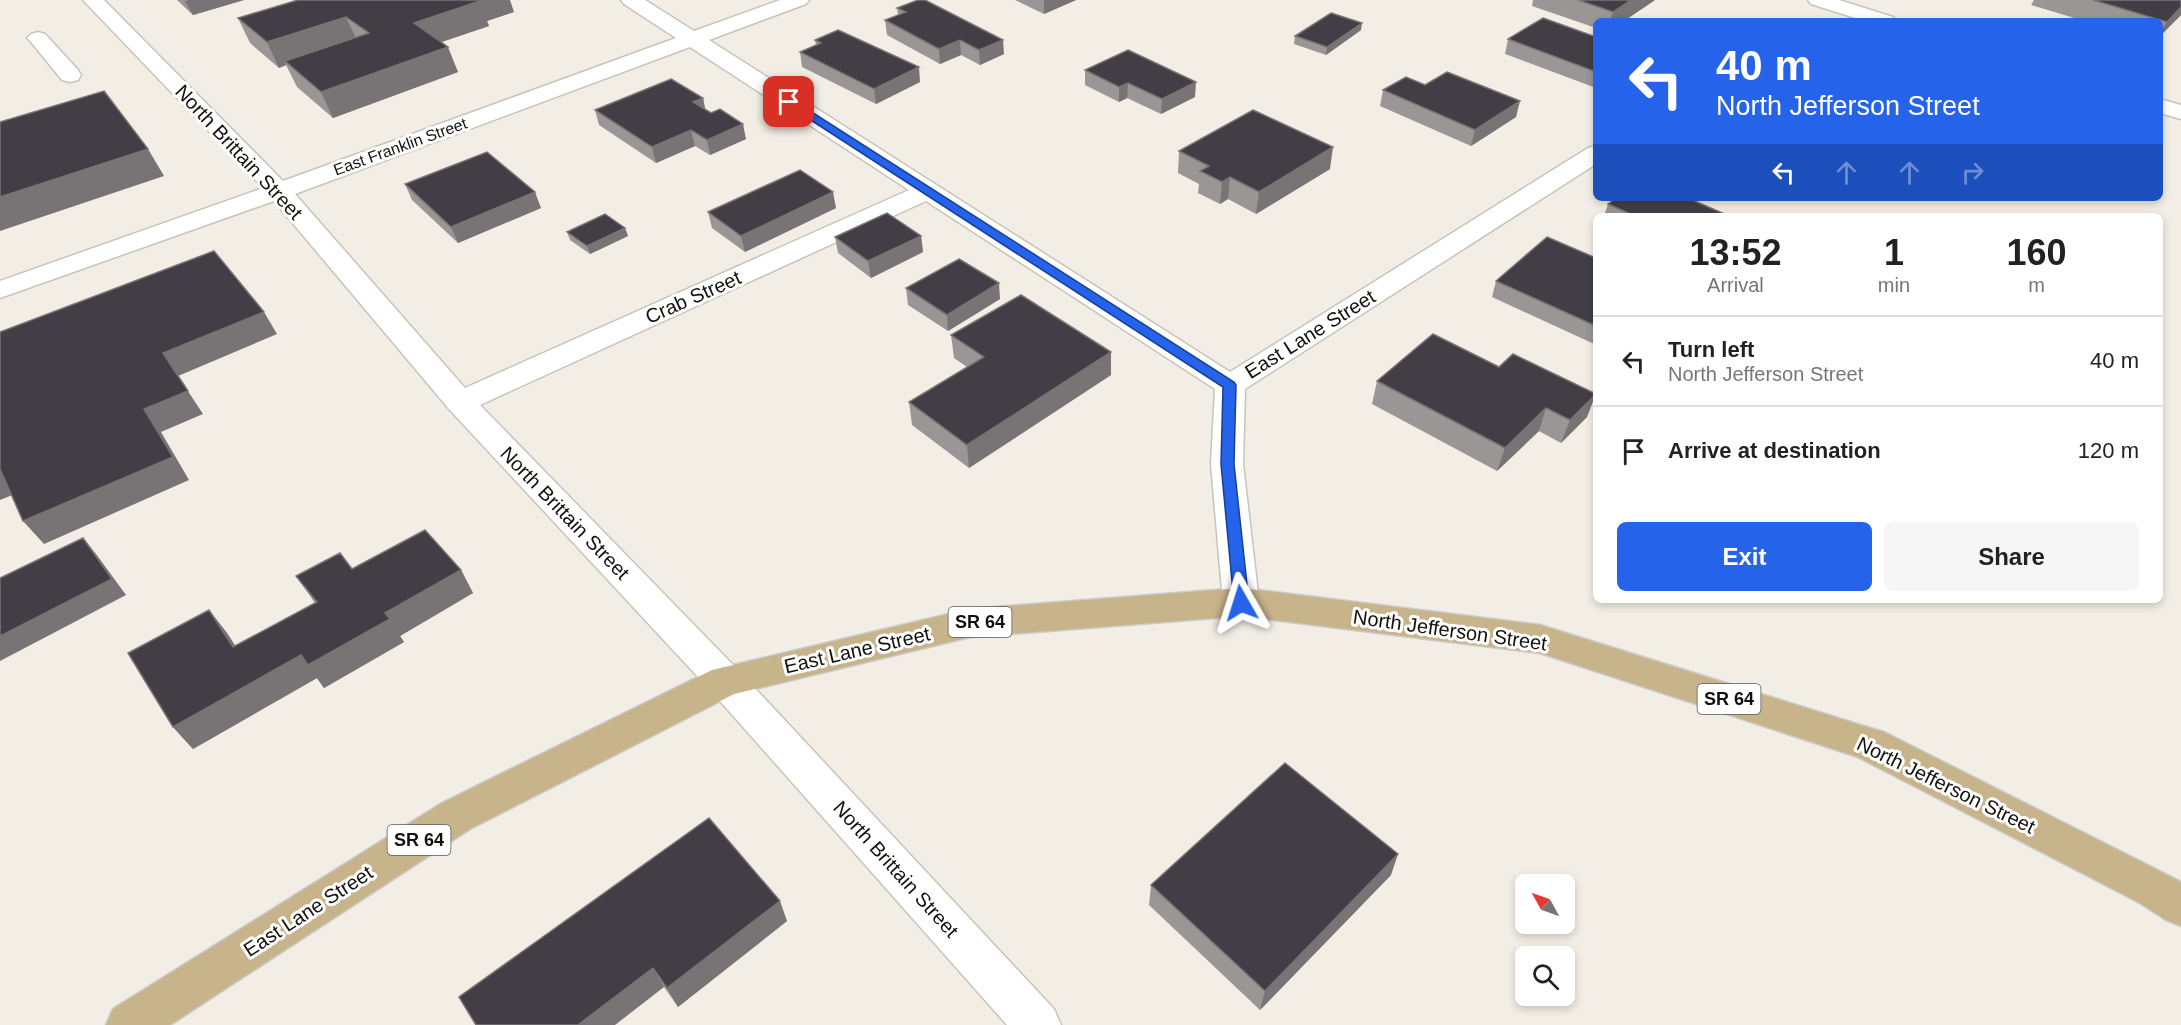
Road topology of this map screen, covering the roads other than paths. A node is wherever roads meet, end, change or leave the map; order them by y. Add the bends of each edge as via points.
1 (93, 0) edge
2 (631, 0) edge
3 (799, 0) edge
4 (1825, 5) edge
5 (1875, 18) edge
6 (38, 38) dead end
7 (692, 39) junction
8 (70, 75) dead end
9 (2163, 107) edge
10 (2181, 112) edge
11 (1593, 155) edge
12 (279, 191) junction
13 (926, 191) junction
14 (0, 290) edge
15 (1230, 385) junction
16 (460, 402) junction
17 (1241, 603) junction
18 (725, 681) junction
19 (2181, 906) edge
20 (129, 1025) edge
21 (1038, 1025) edge

1 - 12 street, North Brittain Street
2 - 7 street
3 - 7 street, East Franklin Street
4 - 5 street
6 - 8 street
7 - 12 street, East Franklin Street
7 - 13 street
9 - 10 street
11 - 15 street, East Lane Street
12 - 14 street, East Franklin Street
12 - 16 street, North Brittain Street
13 - 15 street
13 - 16 street, Crab Street
15 - 17 street, East Lane Street via 1227,464
16 - 18 street, North Brittain Street
17 - 18 main road, East Lane Street / SR 64 via 970,622
17 - 19 main road, North Jefferson Street / SR 64 via 1540,639 1869,744 2155,889
18 - 20 main road, East Lane Street / SR 64 via 456,816
18 - 21 street, North Brittain Street

